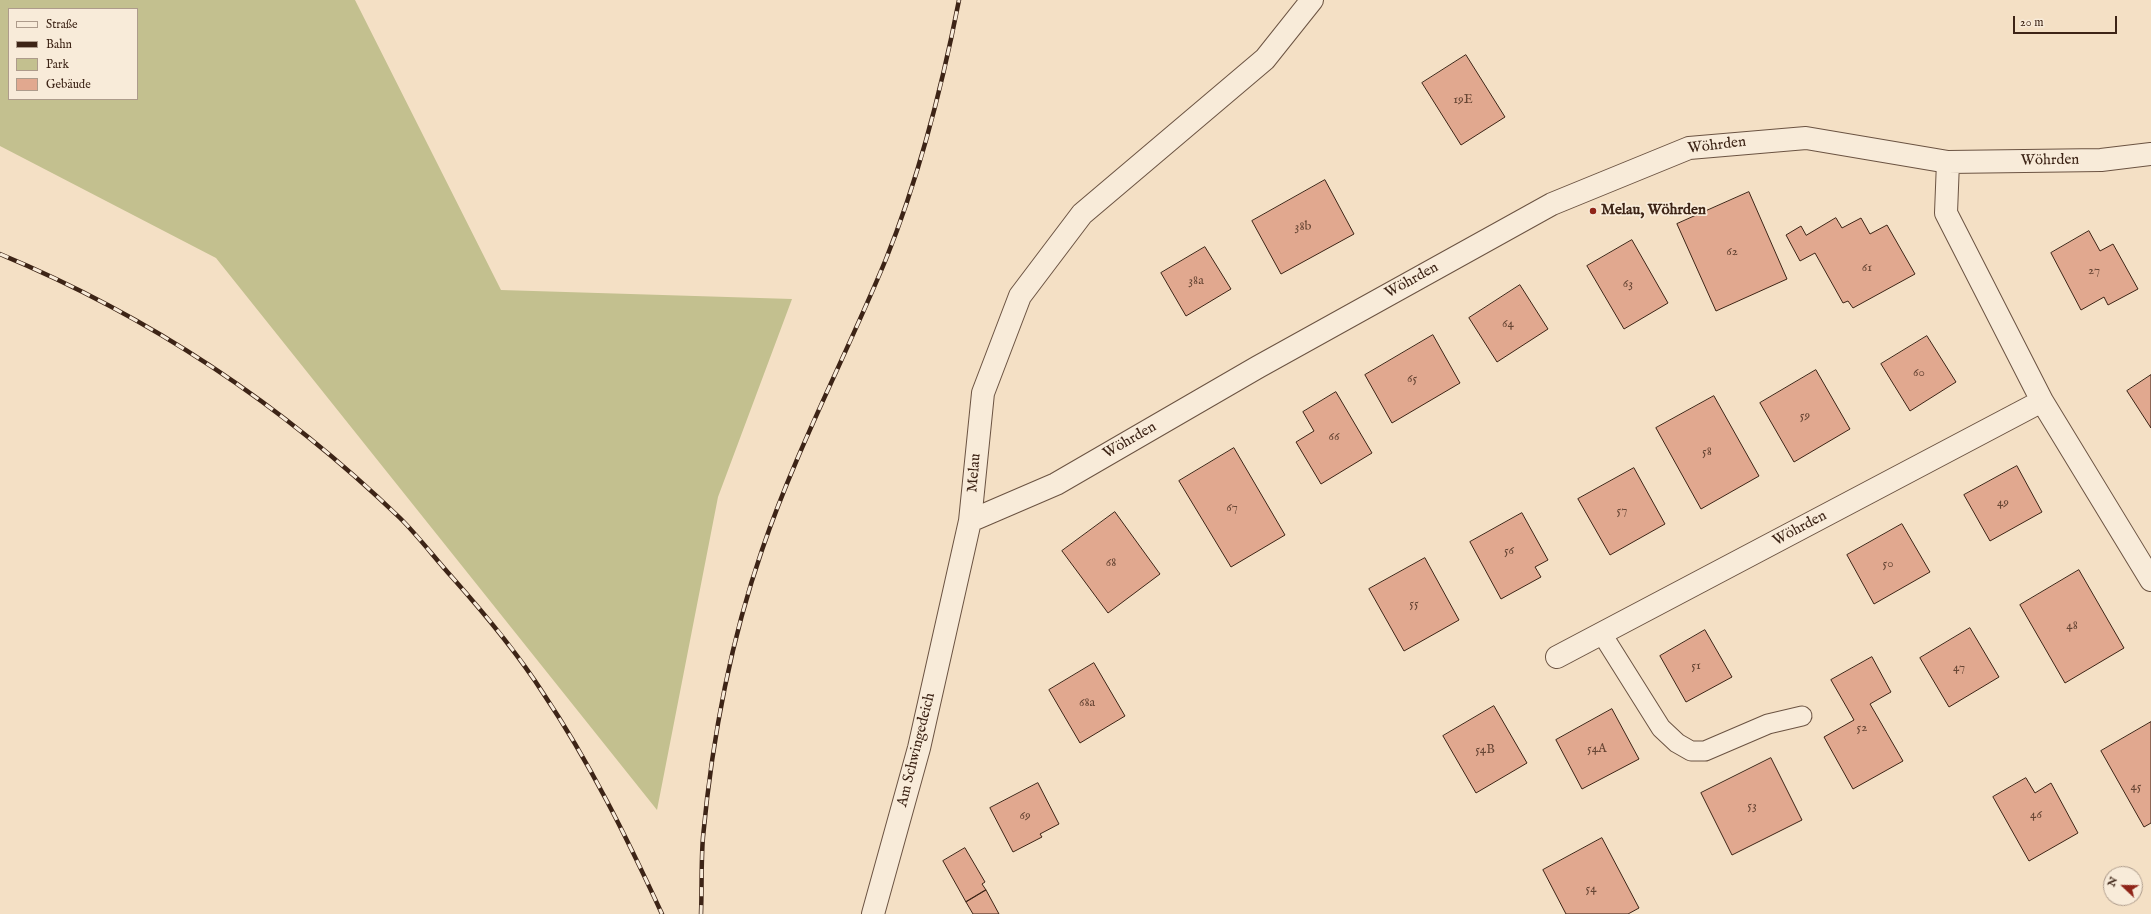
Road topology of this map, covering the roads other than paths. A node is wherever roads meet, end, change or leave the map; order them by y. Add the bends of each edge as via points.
1 (1312, 0) edge
2 (2151, 154) edge
3 (1948, 162) junction
4 (2042, 401) junction
5 (970, 521) junction
6 (2144, 550) edge
7 (2151, 580) edge
8 (1602, 634) junction
9 (1557, 656) dead end
10 (1802, 716) dead end
11 (873, 914) edge

1 - 5 street, Melau via 1265,59 1082,214 1020,296 983,393
2 - 3 street, Wöhrden via 2101,160
3 - 4 street via 1946,213
3 - 5 street, Wöhrden via 1806,138 1689,148 1552,204 1258,366 1056,484
4 - 6 street
4 - 8 street, Wöhrden
5 - 11 street, Am Schwingedeich via 919,748
6 - 7 street
8 - 9 street, Wöhrden
8 - 10 lane via 1661,728 1677,743 1691,751 1705,751 1768,724

